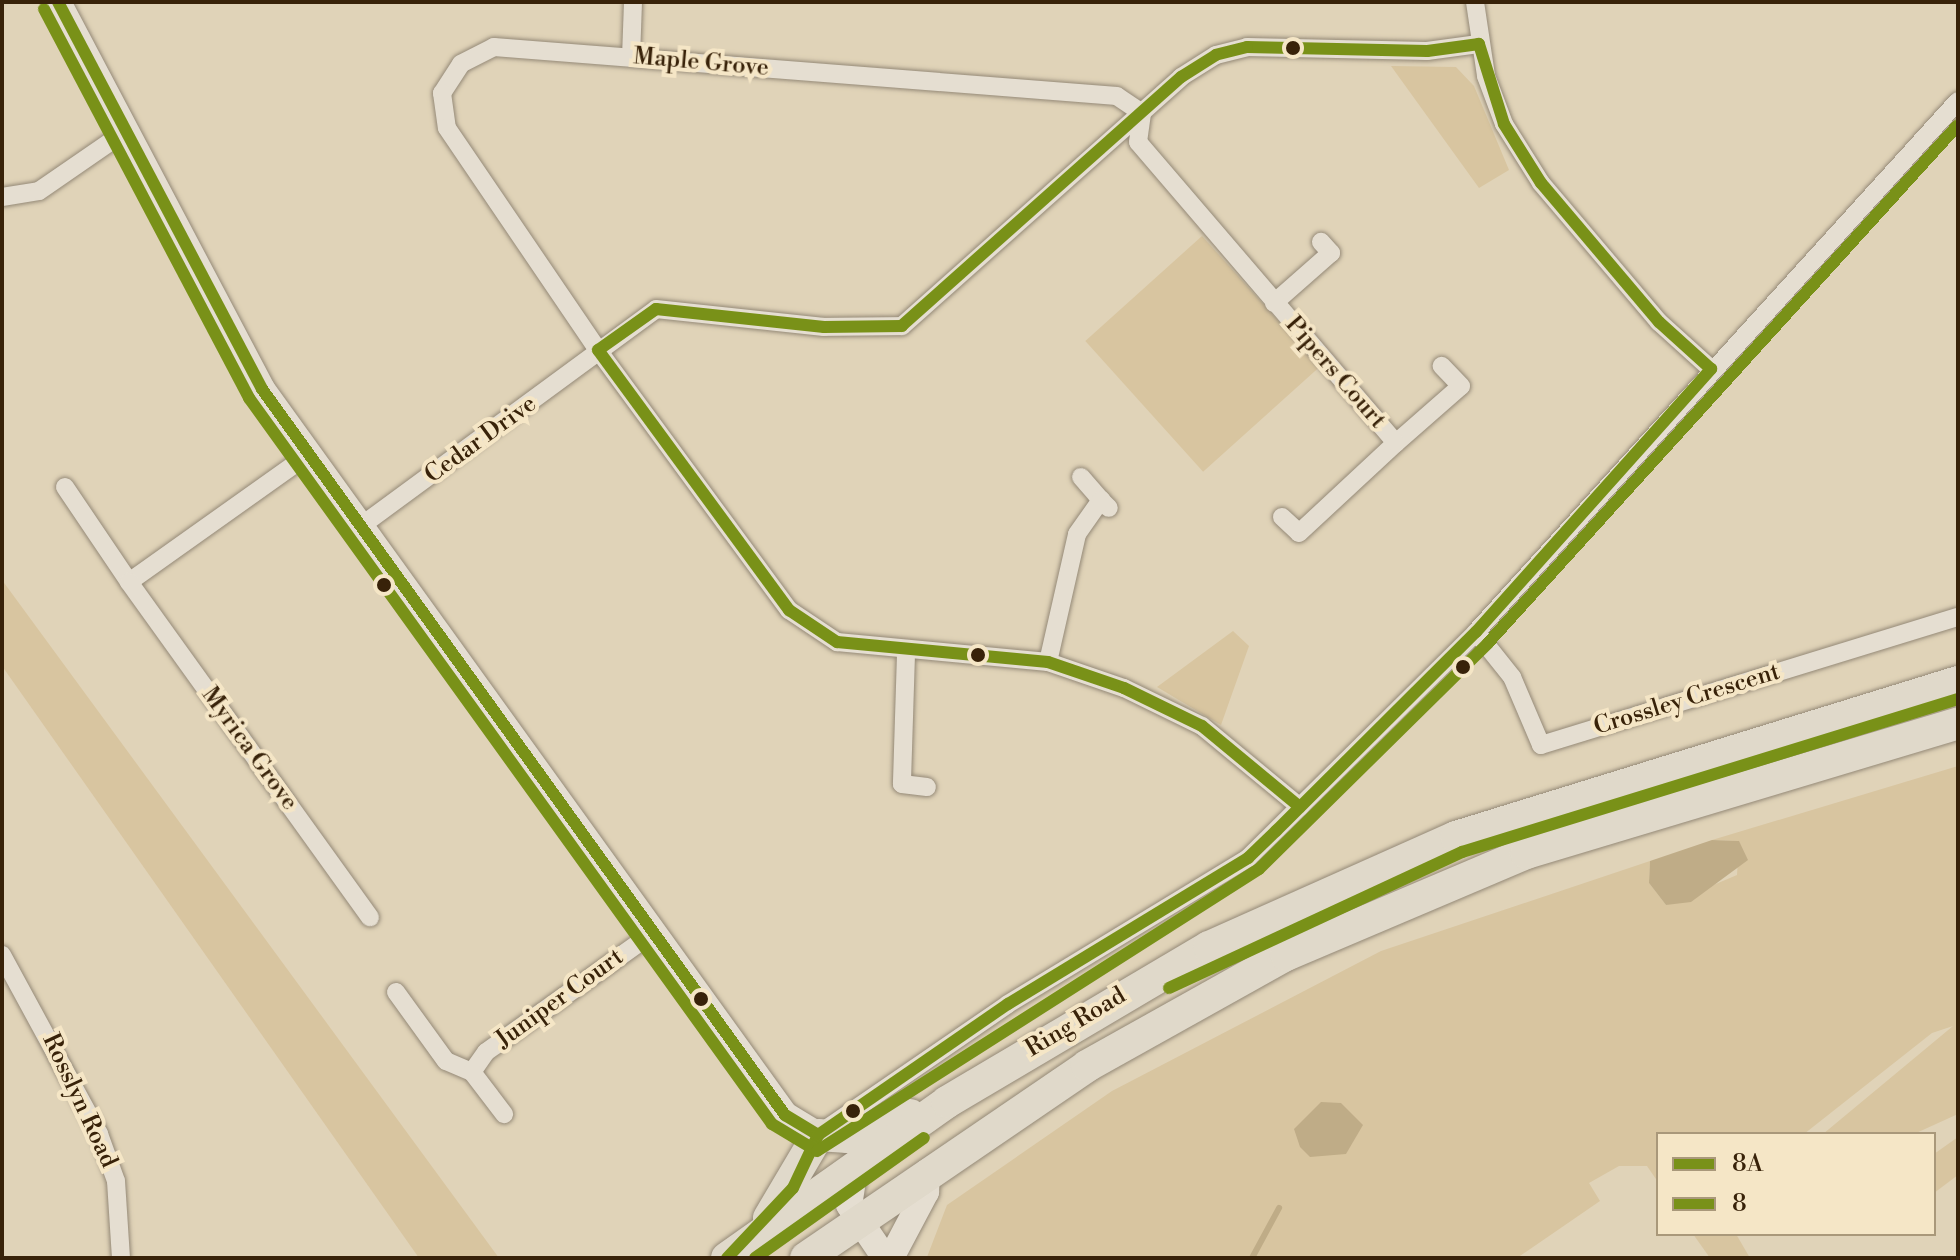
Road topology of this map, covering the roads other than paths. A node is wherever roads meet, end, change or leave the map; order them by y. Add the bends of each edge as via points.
1 (58, 2) edge
2 (633, 2) edge
3 (1475, 2) edge
4 (1479, 44) junction
5 (631, 57) junction
6 (1958, 101) edge
7 (1142, 113) junction
8 (123, 133) junction
9 (2, 197) edge
10 (1321, 242) dead end
11 (1274, 303) junction
12 (598, 350) junction
13 (1442, 366) dead end
14 (1711, 369) junction
15 (1396, 443) junction
16 (309, 454) junction
17 (1081, 477) dead end
18 (65, 487) dead end
19 (1282, 517) dead end
20 (361, 526) junction
21 (129, 582) junction
22 (1958, 617) edge
23 (1476, 632) junction
24 (906, 654) junction
25 (1048, 662) junction
26 (1958, 682) edge
27 (1958, 723) edge
28 (927, 787) dead end
29 (1300, 807) junction
30 (370, 917) dead end
31 (654, 932) junction
32 (2, 955) edge
33 (396, 992) dead end
34 (472, 1072) junction
35 (947, 1102) junction
36 (504, 1114) dead end
37 (818, 1135) junction
38 (855, 1168) junction
39 (927, 1172) junction
40 (857, 1222) junction
41 (738, 1250) edge
42 (121, 1258) edge
43 (806, 1258) edge
44 (888, 1258) edge

1 - 8 street
2 - 5 street
3 - 4 street
4 - 7 street, Cedar Drive via 1427,51 1230,50 1181,77
4 - 14 street via 1504,124 1541,183 1659,322
5 - 7 street, Maple Grove via 1100,94
5 - 12 street, Maple Grove via 494,47 461,64 442,93 447,128
6 - 14 street
7 - 11 street, Pipers Court via 1138,142
7 - 12 street, Cedar Drive via 902,326 824,327 656,309
8 - 9 street via 39,191
8 - 16 street via 212,306
10 - 11 street, Pipers Court via 1331,253
11 - 15 street, Pipers Court
12 - 20 street, Cedar Drive
12 - 24 street, Maple Grove via 789,610 837,642
13 - 15 street, Pipers Court via 1461,386
14 - 23 street
15 - 19 street, Pipers Court via 1299,533
16 - 20 street
16 - 21 street
17 - 25 street via 1105,504 1077,534
18 - 21 street, Myrica Grove
20 - 31 street
21 - 30 street, Myrica Grove
22 - 23 street, Crossley Crescent via 1541,745 1512,677
23 - 29 street
24 - 25 street, Maple Grove
24 - 28 street via 902,784
25 - 29 street, Maple Grove via 1202,726
26 - 35 highway, Ring Road via 1555,803 1361,877 1183,961
27 - 39 highway, Ring Road via 1640,816 1426,892 1188,1007
29 - 37 street via 1216,884 1008,1004
31 - 34 street, Juniper Court via 486,1052
31 - 37 street via 785,1115
32 - 42 street, Rosslyn Road via 99,1134 116,1181
33 - 34 street via 446,1061
34 - 36 street
35 - 37 highway via 848,1137
35 - 38 highway, Ring Road
37 - 41 highway via 793,1188
38 - 40 street via 847,1194
38 - 41 highway, Ring Road
39 - 40 highway, Ring Road
39 - 44 street via 926,1192
40 - 43 highway, Ring Road
40 - 44 street

